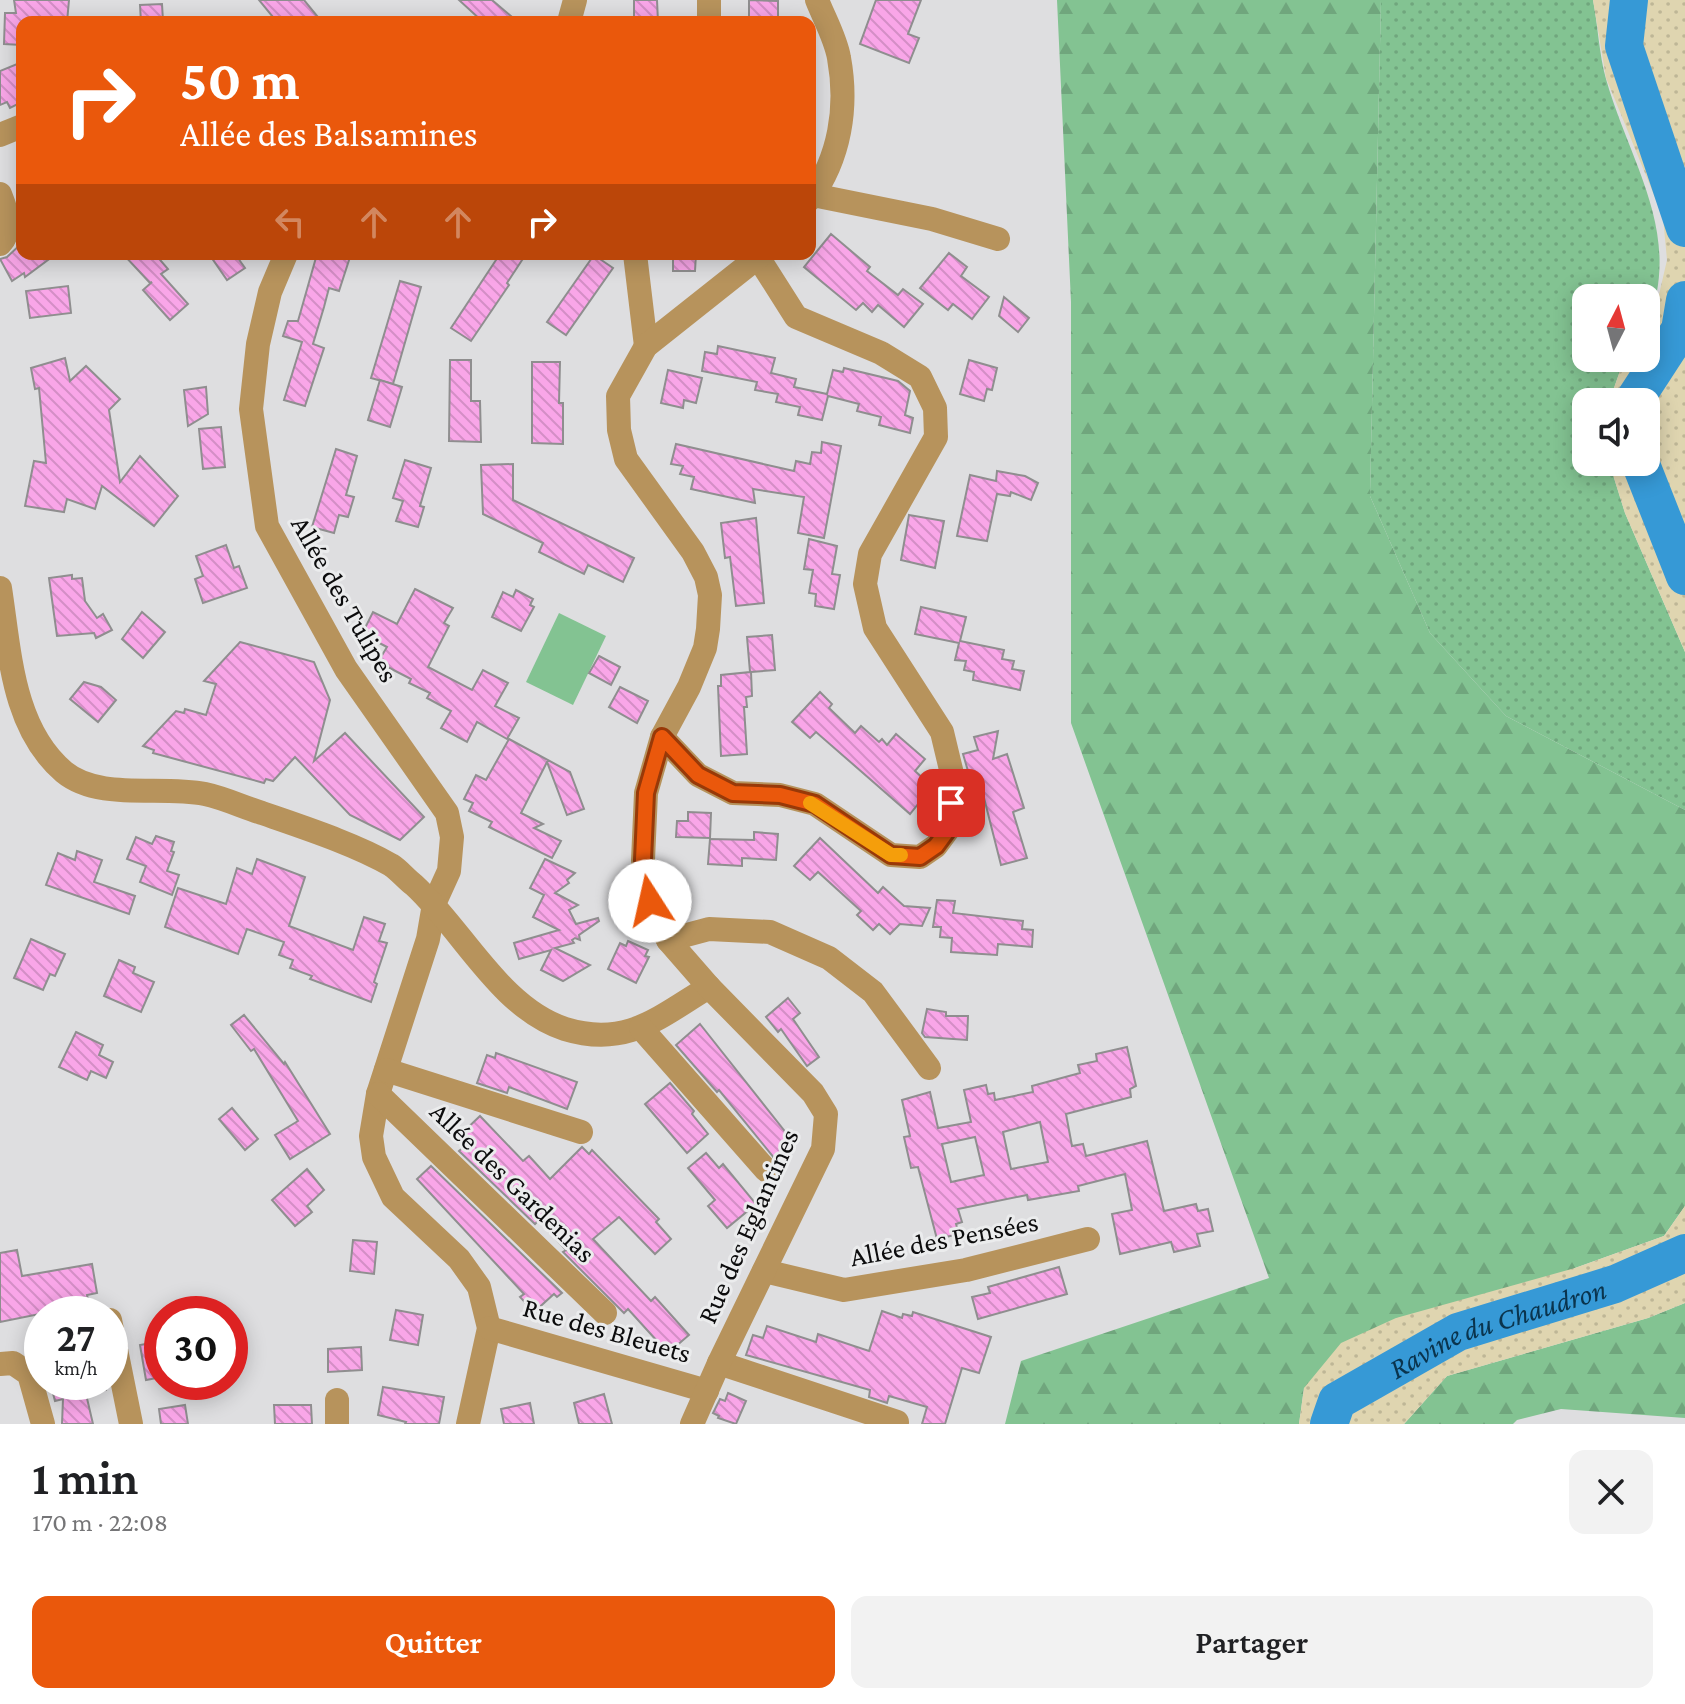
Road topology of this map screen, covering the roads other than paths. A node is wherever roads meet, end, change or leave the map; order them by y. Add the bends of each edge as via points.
1 (817, 0) edge
2 (816, 189) edge
3 (0, 194) edge
4 (816, 198) edge
5 (998, 239) dead end
6 (0, 244) edge
7 (283, 260) edge
8 (636, 260) edge
9 (753, 260) edge
10 (762, 260) edge
11 (646, 346) junction
12 (0, 588) edge
13 (662, 737) junction
14 (434, 904) junction
15 (668, 940) junction
16 (709, 987) junction
17 (641, 1028) junction
18 (929, 1068) dead end
19 (386, 1070) junction
20 (378, 1094) junction
21 (581, 1132) dead end
22 (766, 1170) dead end
23 (1088, 1239) dead end
24 (764, 1271) junction
25 (605, 1313) dead end
26 (489, 1328) junction
27 (719, 1363) junction
28 (0, 1364) edge
29 (707, 1391) junction
30 (126, 1400) edge
31 (897, 1422) edge
32 (43, 1424) edge
33 (131, 1424) edge
34 (468, 1424) edge
35 (692, 1424) edge

1 - 2 street via 839,56 843,114 832,158
3 - 6 street via 9,224
4 - 5 street via 932,219
7 - 14 street, Allée des Tulipes via 261,331 251,409 267,526 346,669 447,813 452,837 449,871
8 - 11 street
9 - 11 street, Rue des Eglantines
10 - 13 street via 796,317 881,353 920,377 935,408 936,437 870,554 865,584 875,628 942,732 953,778 950,827 920,857 891,855 815,804 780,795 733,793 698,775
11 - 13 street, Rue des Eglantines via 618,396 626,459 693,552 710,595 705,648
12 - 14 street via 28,725 43,751 66,773 102,789 205,794 312,830 392,866
13 - 15 street, Rue des Eglantines via 646,793 643,860 650,901
14 - 17 street via 527,1011 565,1029 606,1037
14 - 19 street, Allée des Tulipes
15 - 16 street, Rue des Eglantines
15 - 18 street via 709,929 770,932 829,958 873,992
16 - 17 street
16 - 24 street, Rue des Eglantines via 813,1093 826,1114 823,1149
17 - 22 street
19 - 20 street, Allée des Tulipes
19 - 21 street, Allée des Gardenias
20 - 25 street, Allée des Gardenias
20 - 26 street, Allée des Tulipes via 371,1136 379,1170 393,1197 459,1259 479,1287
23 - 24 street, Allée des Pensées via 966,1270 844,1290
24 - 27 street, Rue des Eglantines
26 - 29 street, Rue des Bleuets
26 - 34 street
27 - 29 street, Rue des Eglantines
27 - 31 street
28 - 32 street via 13,1363 29,1374
29 - 35 street, Rue des Eglantines
30 - 33 street

